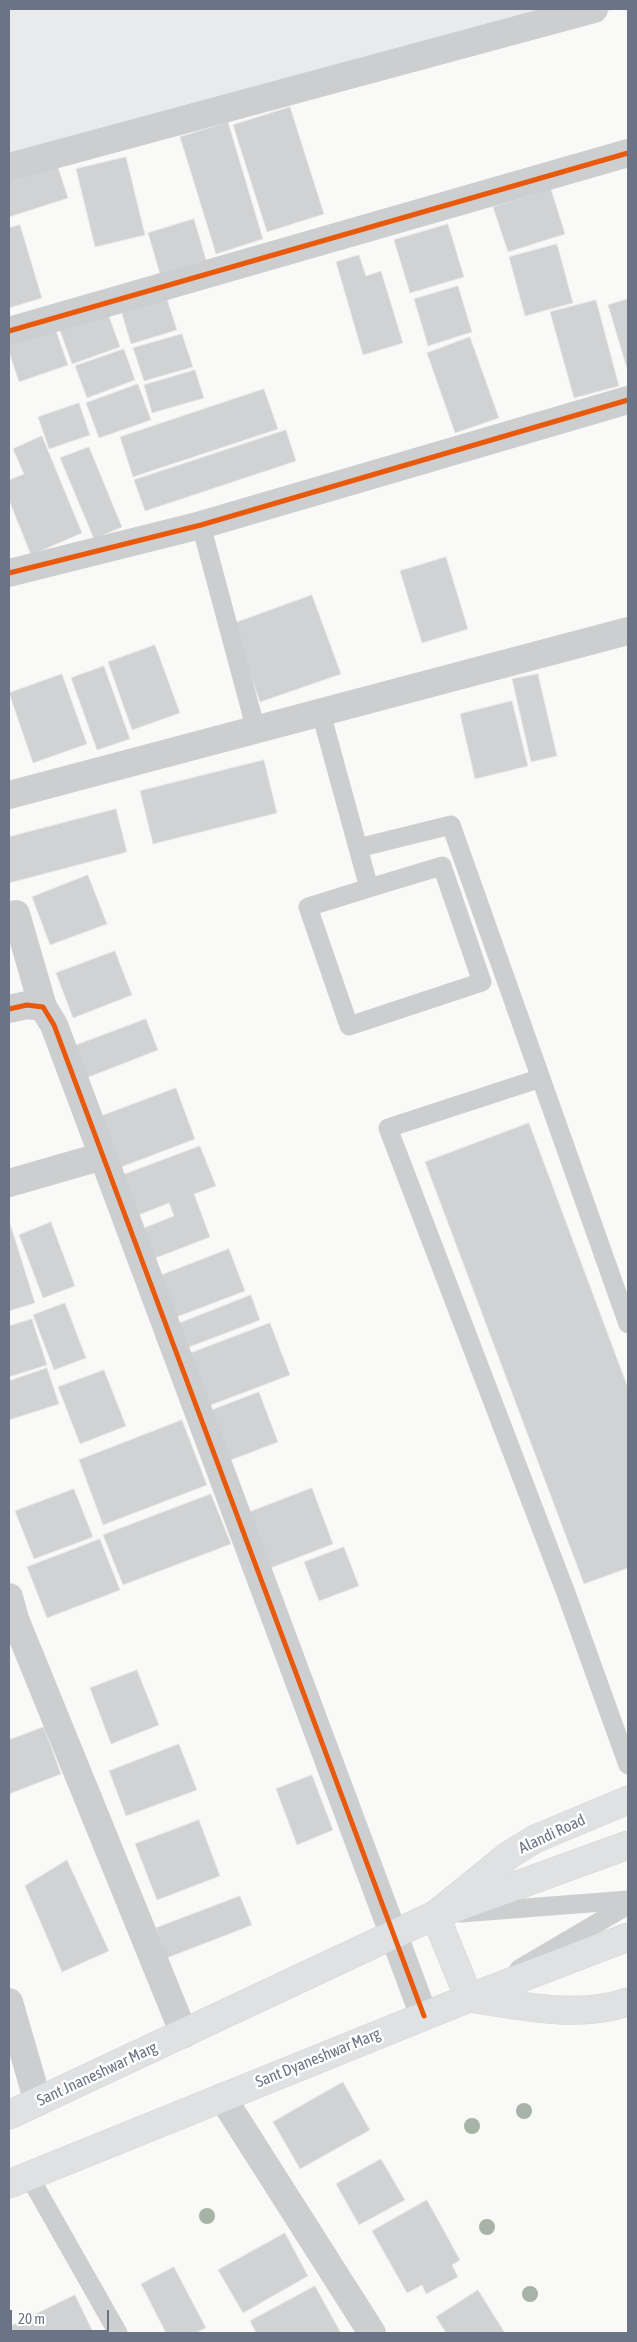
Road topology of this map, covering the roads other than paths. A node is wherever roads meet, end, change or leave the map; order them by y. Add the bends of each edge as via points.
1 (594, 9) edge
2 (628, 153) edge
3 (9, 167) edge
4 (9, 330) edge
5 (628, 400) edge
6 (201, 525) junction
7 (9, 573) edge
8 (628, 631) edge
9 (321, 713) junction
10 (256, 730) junction
11 (9, 795) edge
12 (358, 848) junction
13 (369, 888) junction
14 (16, 914) dead end
15 (43, 1007) junction
16 (9, 1009) edge
17 (541, 1078) junction
18 (103, 1156) junction
19 (9, 1183) edge
20 (628, 1324) edge
21 (9, 1597) edge
22 (628, 1764) edge
23 (628, 1800) edge
24 (628, 1844) edge
25 (628, 1900) edge
26 (628, 1905) edge
27 (435, 1915) junction
28 (393, 1935) junction
29 (628, 1937) edge
30 (469, 1998) junction
31 (9, 2002) edge
32 (628, 2002) edge
33 (424, 2016) junction
34 (184, 2034) junction
35 (222, 2097) junction
36 (38, 2102) junction
37 (9, 2115) edge
38 (19, 2180) edge
39 (118, 2333) edge
40 (372, 2333) edge

1 - 3 street
2 - 4 street
5 - 6 street
6 - 7 street
6 - 10 lane
8 - 9 street
9 - 10 street
9 - 12 lane
10 - 11 street
12 - 13 lane
12 - 17 lane via 451,824
13 - 13 lane via 308,907 349,1026 482,982 442,866
14 - 15 street
15 - 16 street via 27,1005
15 - 18 street via 54,1025
17 - 20 lane
17 - 22 lane via 388,1128
18 - 19 street
18 - 28 street
21 - 34 street via 15,1620
23 - 27 main road, Alandi Road via 535,1839 515,1851
24 - 27 main road
25 - 27 lane
26 - 30 lane
27 - 28 main road
27 - 30 main road
28 - 33 street
28 - 34 main road
29 - 30 main road, Sant Dyaneshwar Marg
30 - 32 main road via 555,2011 610,2008
30 - 33 main road, Sant Dyaneshwar Marg
31 - 36 street
33 - 35 main road, Sant Dyaneshwar Marg
34 - 36 main road, Sant Jnaneshwar Marg
35 - 38 main road, Sant Dyaneshwar Marg
35 - 40 street
36 - 37 main road, Sant Jnaneshwar Marg
38 - 39 lane

